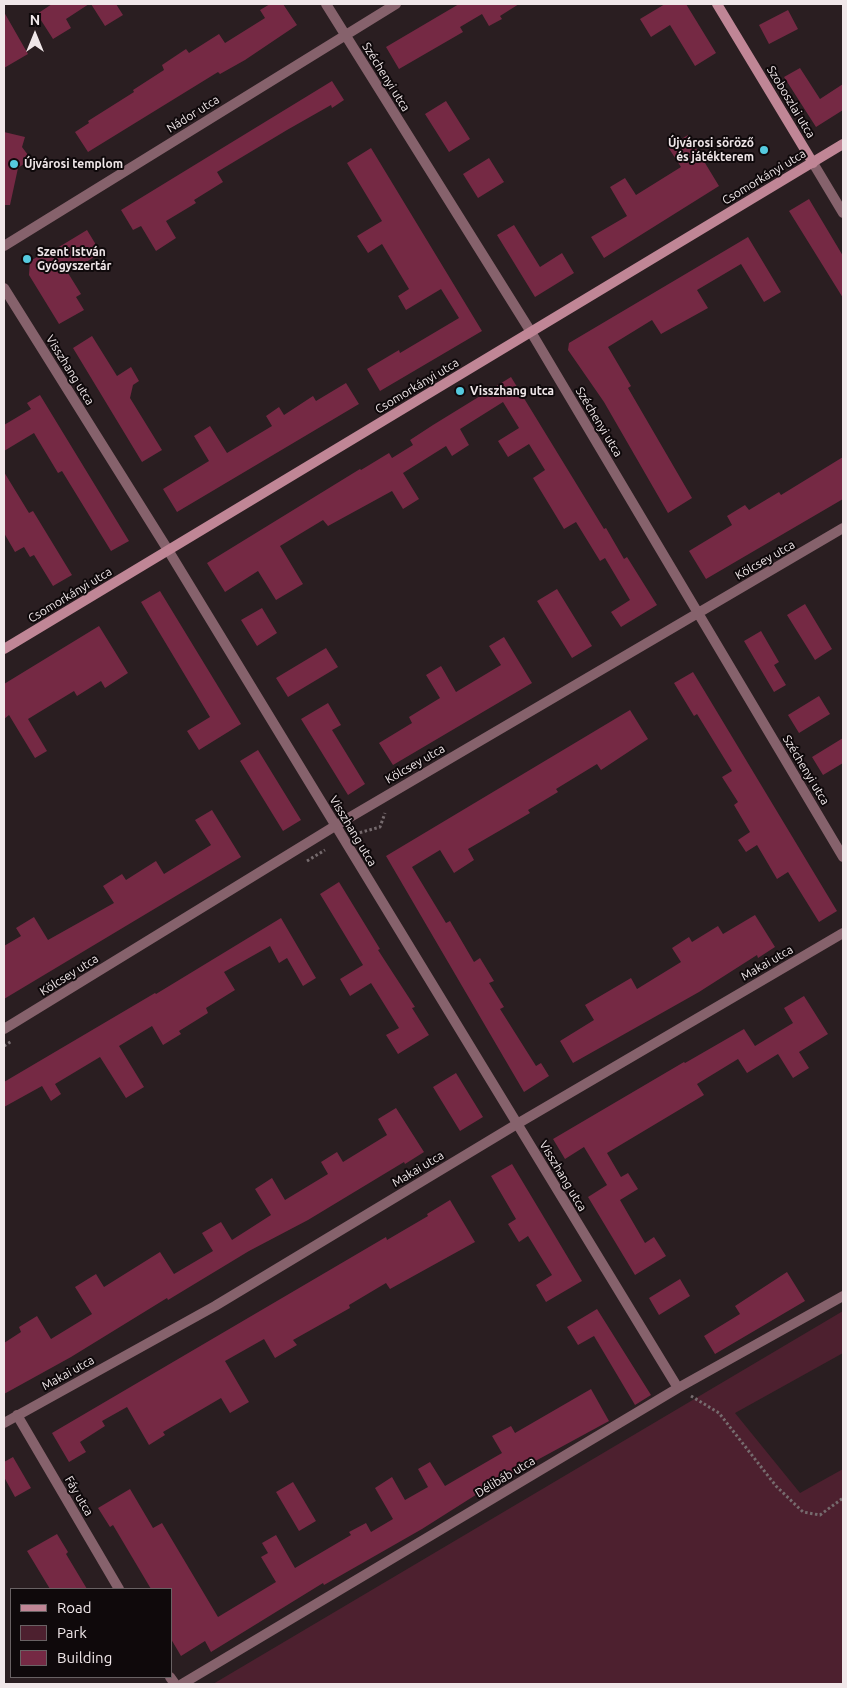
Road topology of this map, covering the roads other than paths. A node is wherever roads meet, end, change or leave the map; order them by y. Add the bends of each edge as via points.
1 (326, 4) edge
2 (396, 4) edge
3 (717, 4) edge
4 (344, 35) junction
5 (843, 144) edge
6 (813, 163) junction
7 (843, 213) edge
8 (4, 246) edge
9 (4, 288) edge
10 (531, 332) junction
11 (843, 528) edge
12 (168, 550) junction
13 (698, 613) junction
14 (4, 649) edge
15 (335, 826) junction
16 (843, 857) edge
17 (843, 934) edge
18 (4, 1029) edge
19 (517, 1124) junction
20 (843, 1296) edge
21 (678, 1388) junction
22 (17, 1415) junction
23 (4, 1423) edge
24 (118, 1588) edge
25 (182, 1684) edge

1 - 4 street, Széchenyi utca
2 - 4 street, Nádor utca
3 - 6 street, Szoboszlai utca
4 - 8 street, Nádor utca
4 - 10 street, Széchenyi utca
5 - 6 street, Csomorkányi utca
6 - 7 street, Szoboszlai utca
6 - 10 street, Csomorkányi utca
9 - 12 street, Visszhang utca
10 - 12 street, Csomorkányi utca
10 - 13 street, Széchenyi utca
11 - 13 street, Kölcsey utca
12 - 14 street, Csomorkányi utca
12 - 15 street, Visszhang utca
13 - 15 street, Kölcsey utca
13 - 16 street, Széchenyi utca
15 - 18 street, Kölcsey utca
15 - 19 street, Visszhang utca
17 - 19 street, Makai utca
19 - 21 street, Visszhang utca
19 - 22 street, Makai utca via 215,1306
20 - 21 street, Délibáb utca
21 - 25 street, Délibáb utca
22 - 23 street, Makai utca
22 - 24 street, Fáy utca

